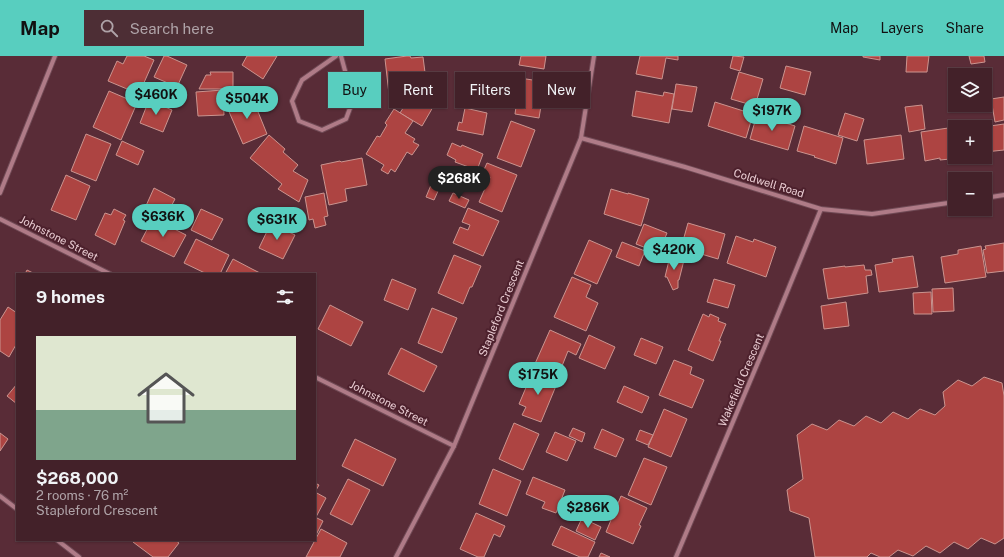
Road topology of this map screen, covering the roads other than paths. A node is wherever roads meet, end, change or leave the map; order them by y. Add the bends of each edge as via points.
1 (55, 56) edge
2 (336, 56) edge
3 (341, 56) edge
4 (594, 56) edge
5 (581, 138) junction
6 (0, 193) edge
7 (1004, 195) edge
8 (992, 197) edge
9 (948, 203) edge
10 (821, 209) junction
11 (0, 219) edge
12 (108, 273) edge
13 (316, 377) edge
14 (454, 446) junction
15 (0, 496) edge
16 (16, 509) edge
17 (58, 541) edge
18 (79, 557) edge
19 (396, 557) edge
20 (676, 557) edge

1 - 6 street
2 - 3 street via 302,80 292,101 299,121 322,130 346,119 353,100
4 - 5 street, Stapleford Crescent
5 - 10 street, Coldwell Road
5 - 14 street, Stapleford Crescent
7 - 8 street
9 - 10 street, Coldwell Road via 872,214
10 - 20 street, Wakefield Crescent
11 - 12 street, Johnstone Street
13 - 14 street, Johnstone Street
14 - 19 street, Stapleford Crescent
15 - 16 street
17 - 18 street

